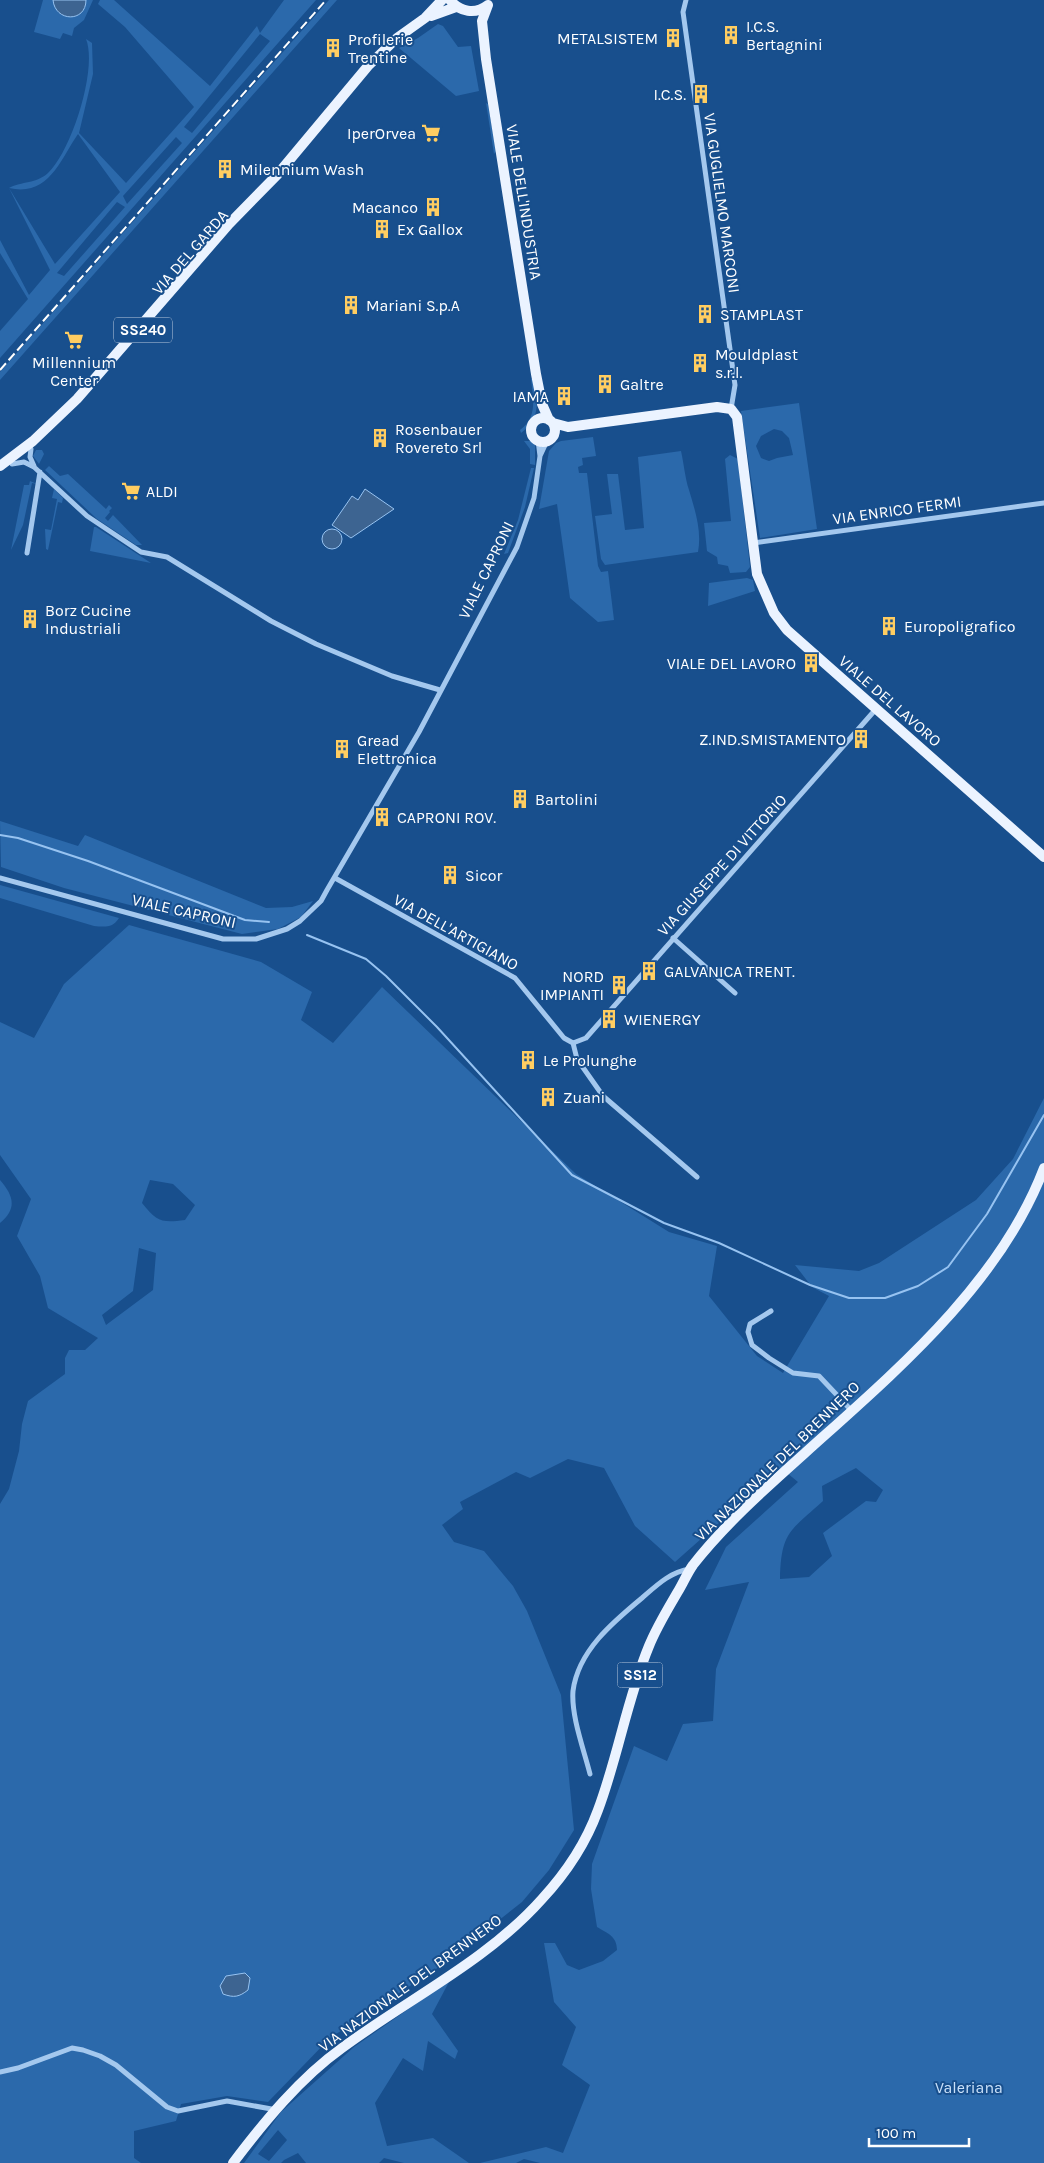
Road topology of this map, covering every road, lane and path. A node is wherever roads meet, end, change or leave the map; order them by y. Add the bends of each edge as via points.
1 (442, 0) edge
2 (686, 0) edge
3 (490, 2) edge
4 (457, 6) edge
5 (425, 18) junction
6 (480, 40) dead end
7 (274, 177) junction
8 (542, 404) junction
9 (734, 413) junction
10 (537, 420) junction
11 (551, 422) junction
12 (568, 428) junction
13 (546, 439) junction
14 (31, 449) junction
15 (540, 456) junction
16 (12, 464) junction
17 (0, 466) edge
18 (34, 467) junction
19 (0, 472) edge
20 (40, 472) junction
21 (1044, 503) edge
22 (753, 543) junction
23 (27, 553) dead end
24 (440, 690) junction
25 (876, 709) junction
26 (1044, 857) edge
27 (0, 878) edge
28 (335, 878) junction
29 (674, 938) junction
30 (735, 993) dead end
31 (574, 1043) junction
32 (1044, 1168) edge
33 (697, 1177) dead end
34 (771, 1311) dead end
35 (851, 1410) junction
36 (691, 1569) junction
37 (590, 1774) dead end
38 (0, 2072) edge
39 (278, 2110) junction
40 (233, 2163) edge

1 - 5 main road, VIA DEL GARDA
2 - 9 street, VIA GUGLIELMO MARCONI via 682,12 735,385
3 - 4 main road, VIA DEL GARDA via 477,11
3 - 8 main road, VIALE DELL'INDUSTRIA via 482,21 486,58
4 - 5 main road, VIA DEL GARDA
4 - 6 main road via 473,17
5 - 7 main road, VIA DEL GARDA / SS240 via 397,38 368,66
7 - 14 main road, VIA DEL GARDA / SS240 via 83,400
7 - 17 main road, VIA DEL GARDA / SS240 via 77,399 33,441
8 - 10 main road, VIALE DELL'INDUSTRIA
8 - 11 main road, VIALE DELL'INDUSTRIA
9 - 12 main road via 717,407
9 - 22 main road, VIALE DEL LAVORO
10 - 11 main road via 545,418
10 - 13 main road, VIALE CAPRONI via 531,430 533,437
11 - 12 main road
11 - 13 main road, VIALE CAPRONI via 555,429
12 - 13 main road
13 - 15 street, VIALE CAPRONI
13 - 15 street, VIALE CAPRONI
14 - 16 main road, VIA DEL GARDA / SS240
14 - 18 street
15 - 24 street, VIALE CAPRONI via 534,498 517,547
16 - 18 street via 22,462
16 - 19 main road, VIA DEL GARDA / SS240
18 - 20 street
20 - 23 street
20 - 24 street via 87,516 141,552 167,557 271,621 316,644 392,676
21 - 22 street, VIA ENRICO FERMI
22 - 25 main road, VIALE DEL LAVORO via 758,574 780,622
24 - 28 street, VIALE CAPRONI
25 - 26 main road, VIALE DEL LAVORO
25 - 29 street, VIA GIUSEPPE DI VITTORIO
27 - 28 street, VIALE CAPRONI via 231,939 270,936 300,921 321,901
28 - 31 street, VIA DELL'ARTIGIANO via 515,978 564,1038
29 - 30 street
29 - 31 street, VIA GIUSEPPE DI VITTORIO via 586,1038
31 - 33 street, VIA DELL'ARTIGIANO via 577,1058 603,1096
32 - 35 main road, VIA NAZIONALE DEL BRENNERO / SS12 via 1006,1242 965,1298
34 - 35 street via 750,1324 748,1332 752,1345 794,1374 819,1376
35 - 36 main road, VIA NAZIONALE DEL BRENNERO / SS12 via 753,1501
36 - 37 street via 679,1570 666,1578 621,1616 603,1632 584,1660 575,1681 573,1705
36 - 39 main road, VIA NAZIONALE DEL BRENNERO / SS12 via 649,1647 598,1811 574,1858 557,1881 533,1910 499,1940 340,2049
38 - 39 street via 72,2048 100,2056 116,2065 167,2107 178,2111 227,2101
39 - 40 main road, VIA NAZIONALE DEL BRENNERO / SS12

